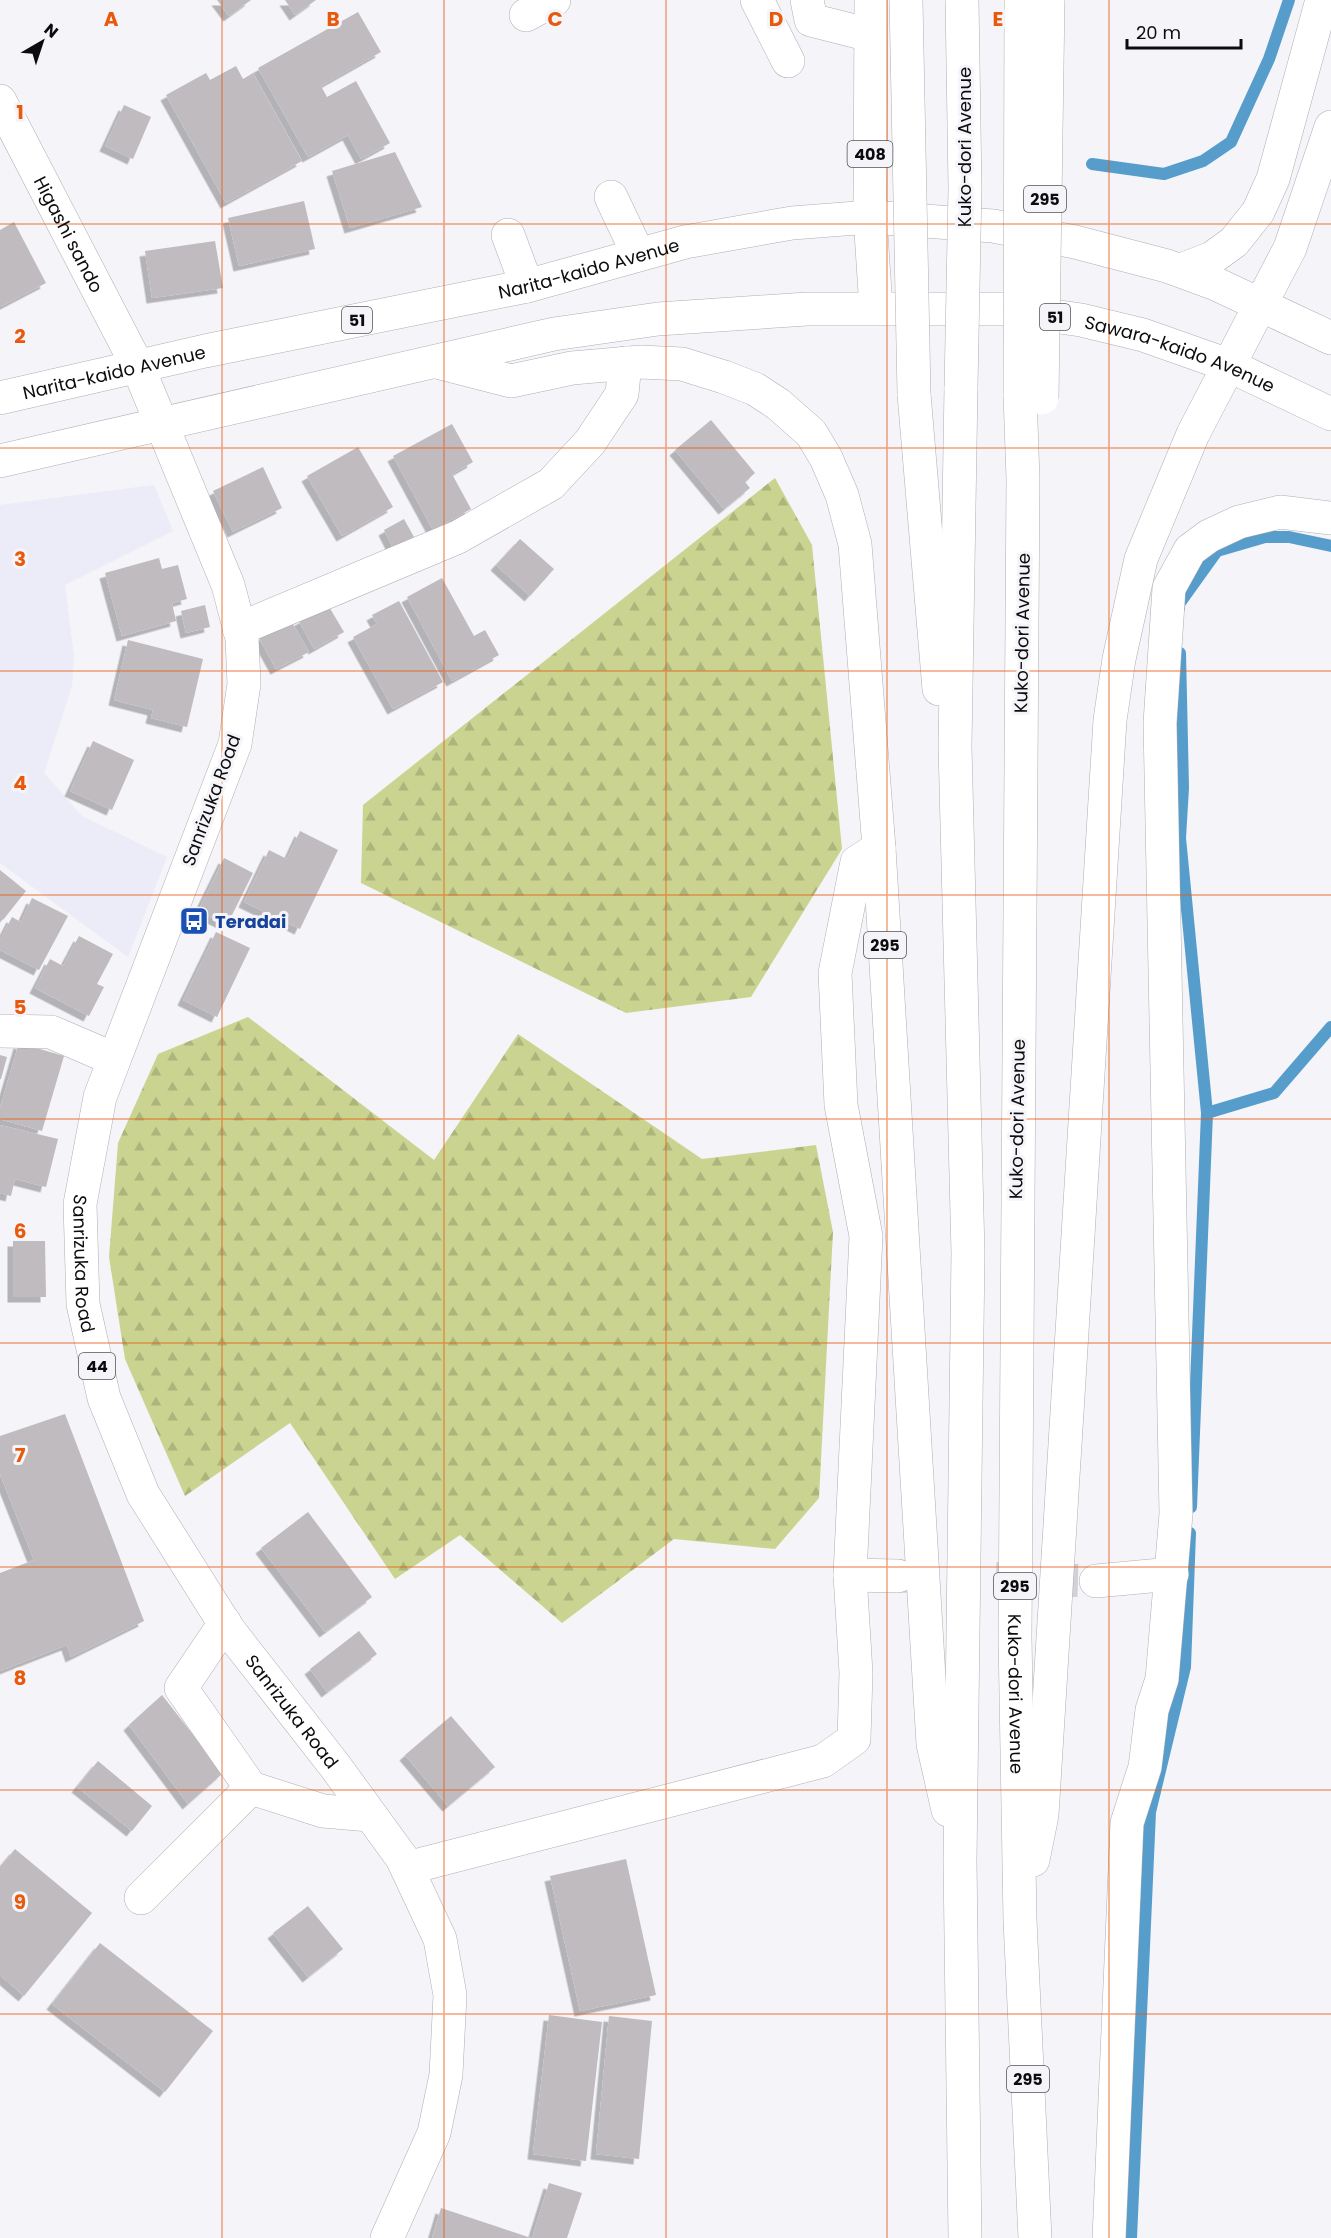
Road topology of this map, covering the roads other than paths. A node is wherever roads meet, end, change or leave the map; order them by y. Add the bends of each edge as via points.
1 (757, 0) edge
2 (807, 0) edge
3 (871, 0) edge
4 (906, 0) edge
5 (962, 0) edge
6 (1020, 0) edge
7 (1048, 0) edge
8 (1322, 0) edge
9 (870, 35) junction
10 (788, 61) dead end
11 (0, 101) edge
12 (1331, 127) edge
13 (611, 197) dead end
14 (870, 217) junction
15 (507, 235) dead end
16 (638, 254) junction
17 (1181, 270) junction
18 (527, 286) junction
19 (1259, 304) junction
20 (876, 308) junction
21 (1331, 338) edge
22 (437, 362) junction
23 (626, 363) junction
24 (1228, 365) junction
25 (138, 367) junction
26 (1031, 396) junction
27 (0, 398) edge
28 (1331, 414) edge
29 (161, 426) junction
30 (0, 461) edge
31 (1331, 518) edge
32 (239, 629) junction
33 (956, 746) junction
34 (879, 848) junction
35 (0, 1031) edge
36 (114, 1059) junction
37 (1172, 1574) junction
38 (850, 1575) junction
39 (898, 1576) tunnel mouth
40 (1096, 1581) tunnel mouth
41 (225, 1623) junction
42 (251, 1788) junction
43 (370, 1815) junction
44 (960, 1861) junction
45 (407, 1868) junction
46 (141, 1898) dead end
47 (1020, 1920) junction
48 (387, 2238) edge
49 (965, 2238) edge
50 (1035, 2238) edge
51 (1109, 2238) edge

1 - 10 main road
2 - 9 main road via 811,20
3 - 9 main road, 408
4 - 33 main road, 295, bridge via 914,394 937,684
5 - 33 main road, Kuko-dori Avenue / 295, bridge via 964,268
6 - 26 main road, 295, bridge via 1020,273
7 - 26 main road, 295, bridge
8 - 17 main road via 1273,179 1258,212 1234,242 1212,258
9 - 14 main road, 408
11 - 25 main road, Higashi sando
12 - 19 main road, 295 via 1301,222
13 - 16 main road
14 - 16 main road, Narita-kaido Avenue / 51 via 792,223
14 - 17 main road, Narita-kaido Avenue / 51 via 993,226 1075,242
14 - 20 main road, 408
15 - 18 main road
16 - 18 main road, Narita-kaido Avenue / 51
17 - 19 main road, 51
18 - 25 main road, Narita-kaido Avenue / 51
19 - 21 main road, 51
19 - 24 main road, 295
20 - 22 main road, 51 via 658,319 554,334
20 - 24 main road, Sawara-kaido Avenue / 51 via 1004,309 1081,320 1143,335
22 - 23 main road, 295 via 511,381 573,368
22 - 29 main road, 51
23 - 32 main road via 622,394 590,442 550,484 458,537
23 - 34 main road, 295 via 682,364 756,389 811,433 826,458 842,495 855,544
24 - 28 main road, Sawara-kaido Avenue / 51
24 - 47 main road, 295 via 1193,434 1141,559 1110,720 1042,1815
25 - 27 main road, Narita-kaido Avenue / 51
25 - 29 main road, Sanrizuka Road / 44
26 - 47 main road, Kuko-dori Avenue / 295 via 1023,479 1015,1613
29 - 30 main road, 51
29 - 32 main road, Sanrizuka Road / 44 via 228,585
31 - 37 main road via 1280,512 1239,522 1190,550 1169,588 1160,723 1176,1502
32 - 36 main road, Sanrizuka Road / 44 via 244,684 235,744
33 - 44 main road, Kuko-dori Avenue / 295 via 968,1253
34 - 38 main road via 856,862 835,973 841,1105 866,1236
34 - 44 main road, 295 via 933,1744
35 - 36 main road via 51,1032
36 - 41 main road, Sanrizuka Road / 44 via 100,1097 80,1204 83,1304 104,1398 143,1494
37 - 40 main road
37 - 51 main road via 1162,1679 1152,1710 1145,1767 1126,1823
38 - 39 main road
38 - 45 main road via 856,1673 854,1739 823,1761
41 - 42 main road via 181,1688
41 - 43 main road, Sanrizuka Road / 44
42 - 43 main road via 323,1811
42 - 46 main road
43 - 45 main road, Sanrizuka Road / 44
44 - 49 main road, Kuko-dori Avenue / 295
45 - 48 main road, Sanrizuka Road / 44 via 440,1939 450,1995 446,2075 434,2133
47 - 50 main road, Kuko-dori Avenue / 295

